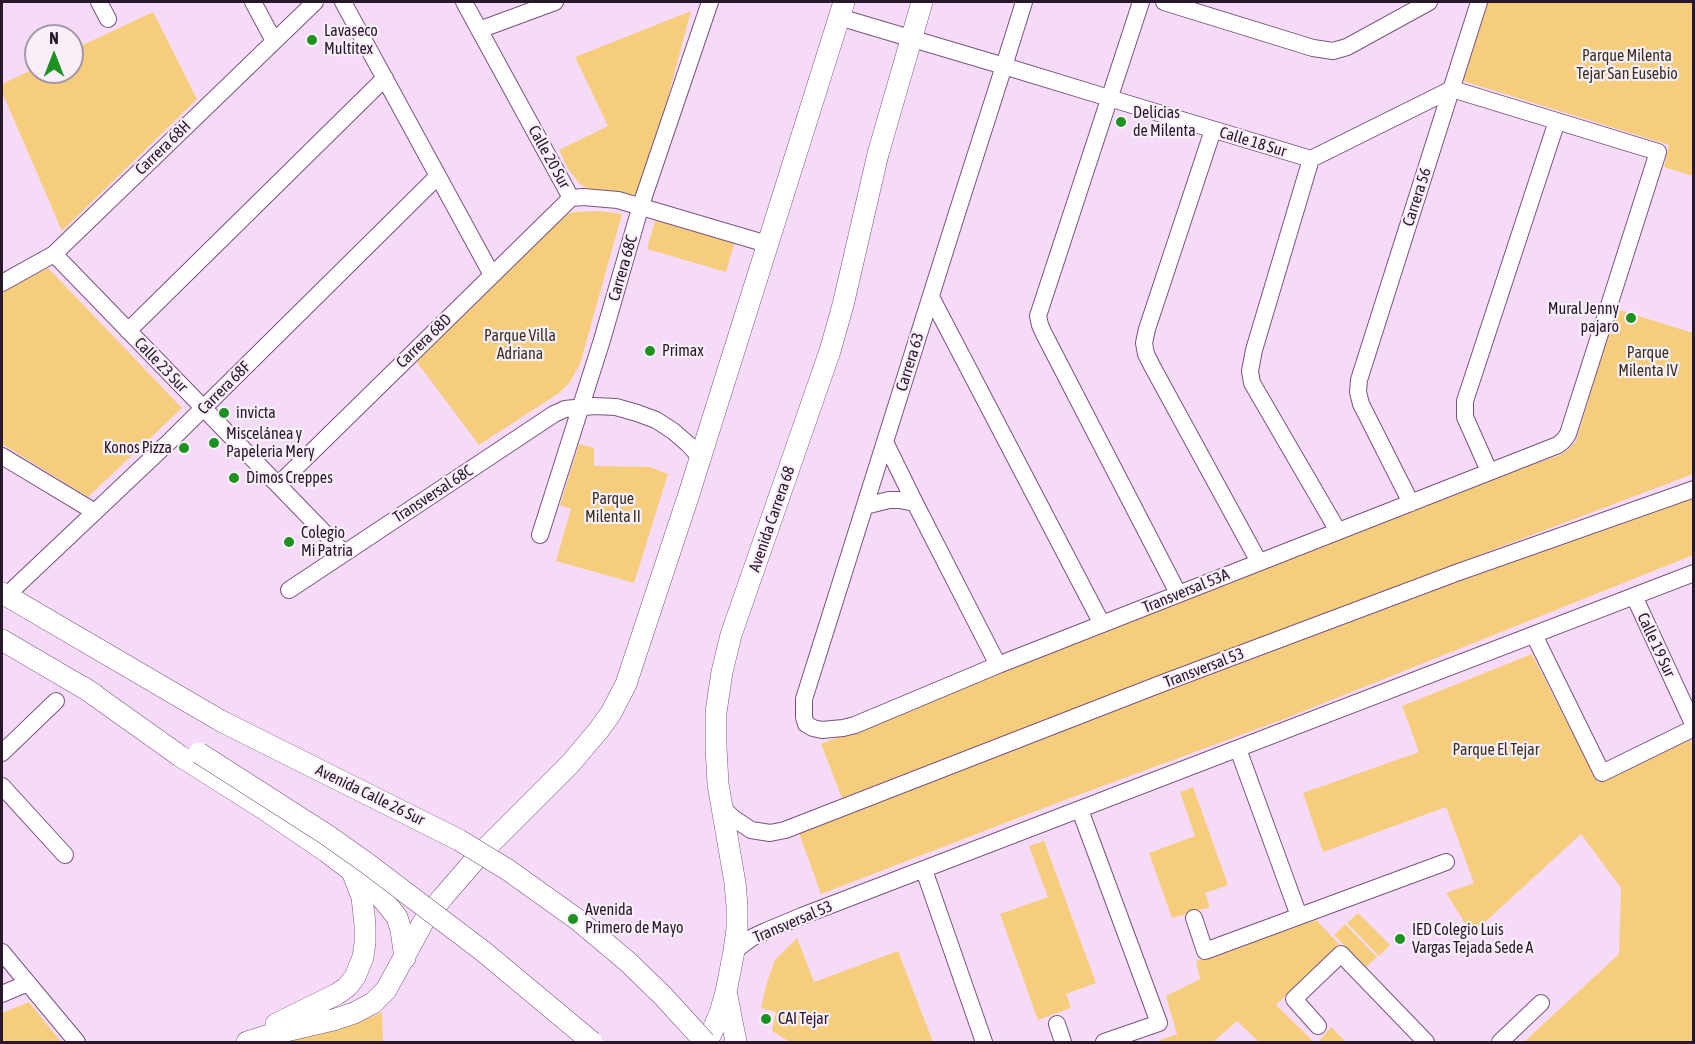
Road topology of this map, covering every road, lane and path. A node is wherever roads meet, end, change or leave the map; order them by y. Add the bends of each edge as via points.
1 (99, 2) edge
2 (253, 2) edge
3 (315, 2) edge
4 (343, 2) edge
5 (464, 2) edge
6 (555, 2) edge
7 (710, 2) edge
8 (922, 2) edge
9 (1024, 2) edge
10 (1141, 2) edge
11 (1164, 2) edge
12 (1429, 2) edge
13 (1479, 2) edge
14 (842, 9) edge
15 (108, 19) dead end
16 (479, 30) junction
17 (910, 38) junction
18 (274, 41) junction
19 (1004, 66) junction
20 (385, 78) junction
21 (1452, 90) junction
22 (1109, 98) junction
23 (1557, 121) junction
24 (1213, 130) junction
25 (1311, 159) junction
26 (438, 176) junction
27 (571, 198) junction
28 (642, 205) junction
29 (767, 244) junction
30 (54, 254) junction
31 (492, 275) junction
32 (2, 283) edge
33 (931, 297) junction
34 (128, 331) junction
35 (580, 406) junction
36 (203, 408) junction
37 (885, 442) junction
38 (2, 456) edge
39 (700, 457) junction
40 (1489, 471) junction
41 (278, 485) junction
42 (1694, 489) edge
43 (1411, 502) junction
44 (915, 503) junction
45 (865, 506) junction
46 (95, 512) junction
47 (1338, 531) junction
48 (540, 535) dead end
49 (344, 553) junction
50 (1259, 562) junction
51 (1694, 573) edge
52 (289, 590) dead end
53 (1178, 593) junction
54 (4, 594) edge
55 (1634, 596) junction
56 (1102, 624) junction
57 (1534, 635) junction
58 (2, 640) edge
59 (998, 665) junction
60 (83, 687) junction
61 (56, 702) dead end
62 (806, 724) joint
63 (1694, 727) edge
64 (1238, 749) junction
65 (2, 753) edge
66 (2, 786) edge
67 (722, 807) junction
68 (1080, 810) junction
69 (65, 855) dead end
70 (1446, 861) dead end
71 (352, 870) junction
72 (924, 870) junction
73 (1299, 916) junction
74 (1194, 918) dead end
75 (734, 951) junction
76 (2, 952) edge
77 (405, 958) junction
78 (28, 983) junction
79 (726, 992) junction
80 (2, 994) edge
81 (1541, 1003) dead end
82 (1057, 1024) dead end
83 (1318, 1026) dead end
84 (77, 1042) edge
85 (235, 1042) edge
86 (247, 1042) edge
87 (592, 1042) edge
88 (705, 1042) edge
89 (736, 1042) edge
90 (984, 1042) edge
91 (1063, 1042) edge
92 (1104, 1042) edge
93 (1426, 1042) edge
94 (1500, 1042) edge

1 - 15 street
2 - 18 street
3 - 18 street, Carrera 68H
4 - 20 street
5 - 16 street, Calle 20 Sur
6 - 16 street
7 - 28 street, Carrera 68C
8 - 17 main road, Avenida Carrera 68
9 - 19 street, Carrera 63
10 - 22 street
11 - 12 street via 1333,51
13 - 21 street, Carrera 56
14 - 17 street, Calle 18 Sur
14 - 29 main road
16 - 27 street, Calle 20 Sur
17 - 19 street, Calle 18 Sur
17 - 67 main road, Avenida Carrera 68 via 830,351 731,635 716,712
18 - 30 street, Carrera 68H
19 - 22 street, Calle 18 Sur
19 - 33 street, Carrera 63
20 - 26 street
20 - 34 street
21 - 23 street
21 - 25 street
21 - 43 street, Carrera 56 via 1359,380 1361,404
22 - 24 street, Calle 18 Sur
22 - 53 street via 1038,316
23 - 40 street via 1464,410
23 - 40 street, Transversal 53A via 1658,152 1568,434 1558,444
24 - 25 street, Calle 18 Sur
24 - 50 street via 1144,342 1152,366
25 - 47 street via 1250,371 1252,383
26 - 31 street
26 - 36 street, Carrera 68F
27 - 28 street, Calle 20 Sur via 604,198
27 - 31 street, Carrera 68D
28 - 29 street, Calle 20 Sur
28 - 35 street, Carrera 68C
29 - 39 main road
30 - 32 street, Carrera 68H
30 - 34 street, Calle 23 Sur
31 - 41 street, Carrera 68D
33 - 37 street, Carrera 63
33 - 56 street
34 - 36 street, Calle 23 Sur
35 - 39 street via 616,407 656,420
35 - 48 street, Carrera 68C
35 - 49 street, Transversal 68C via 554,414
36 - 41 street, Calle 23 Sur
36 - 46 street, Carrera 68F
37 - 44 street
37 - 45 street, Carrera 63
38 - 46 street
39 - 77 main road via 626,684 611,713 570,764 489,844 443,897 425,919
40 - 43 street, Transversal 53A
41 - 49 street, Calle 23 Sur
42 - 67 street, Transversal 53 via 1120,699 785,830 751,830
43 - 47 street, Transversal 53A
44 - 45 street via 889,500
44 - 59 street
45 - 62 street, Carrera 63 via 804,699
46 - 54 street, Carrera 68F
47 - 50 street, Transversal 53A
49 - 52 street, Transversal 68C
50 - 53 street, Transversal 53A
51 - 55 street, Transversal 53
53 - 56 street, Transversal 53A
54 - 88 main road, Avenida Calle 26 Sur, bridge via 221,721 459,840 515,875 628,962
55 - 57 street, Transversal 53
55 - 63 street, Calle 19 Sur
56 - 59 street, Transversal 53A
57 - 63 street via 1602,773
57 - 64 street, Transversal 53
58 - 60 main road
59 - 62 street, Transversal 53A via 855,725 822,730
60 - 71 main road
60 - 87 main road, bridge via 199,753 327,835 484,952
61 - 65 street
64 - 68 street, Transversal 53
64 - 73 street
66 - 69 street
67 - 75 main road, Avenida Carrera 68 via 737,906
68 - 72 street, Transversal 53
68 - 92 street via 1159,1023
70 - 73 street
71 - 77 main road via 397,916
71 - 85 main road via 362,897 365,925 363,957 355,977 322,1003
72 - 75 street, Transversal 53 via 766,931
72 - 90 street
73 - 74 street via 1205,951
75 - 79 main road, Avenida Carrera 68
76 - 78 street
77 - 86 main road via 386,990 373,1003 333,1020
78 - 80 street
78 - 84 street
79 - 88 main road, Avenida Carrera 68
79 - 89 main road
81 - 94 street
82 - 91 street
83 - 93 street via 1294,999 1341,954

